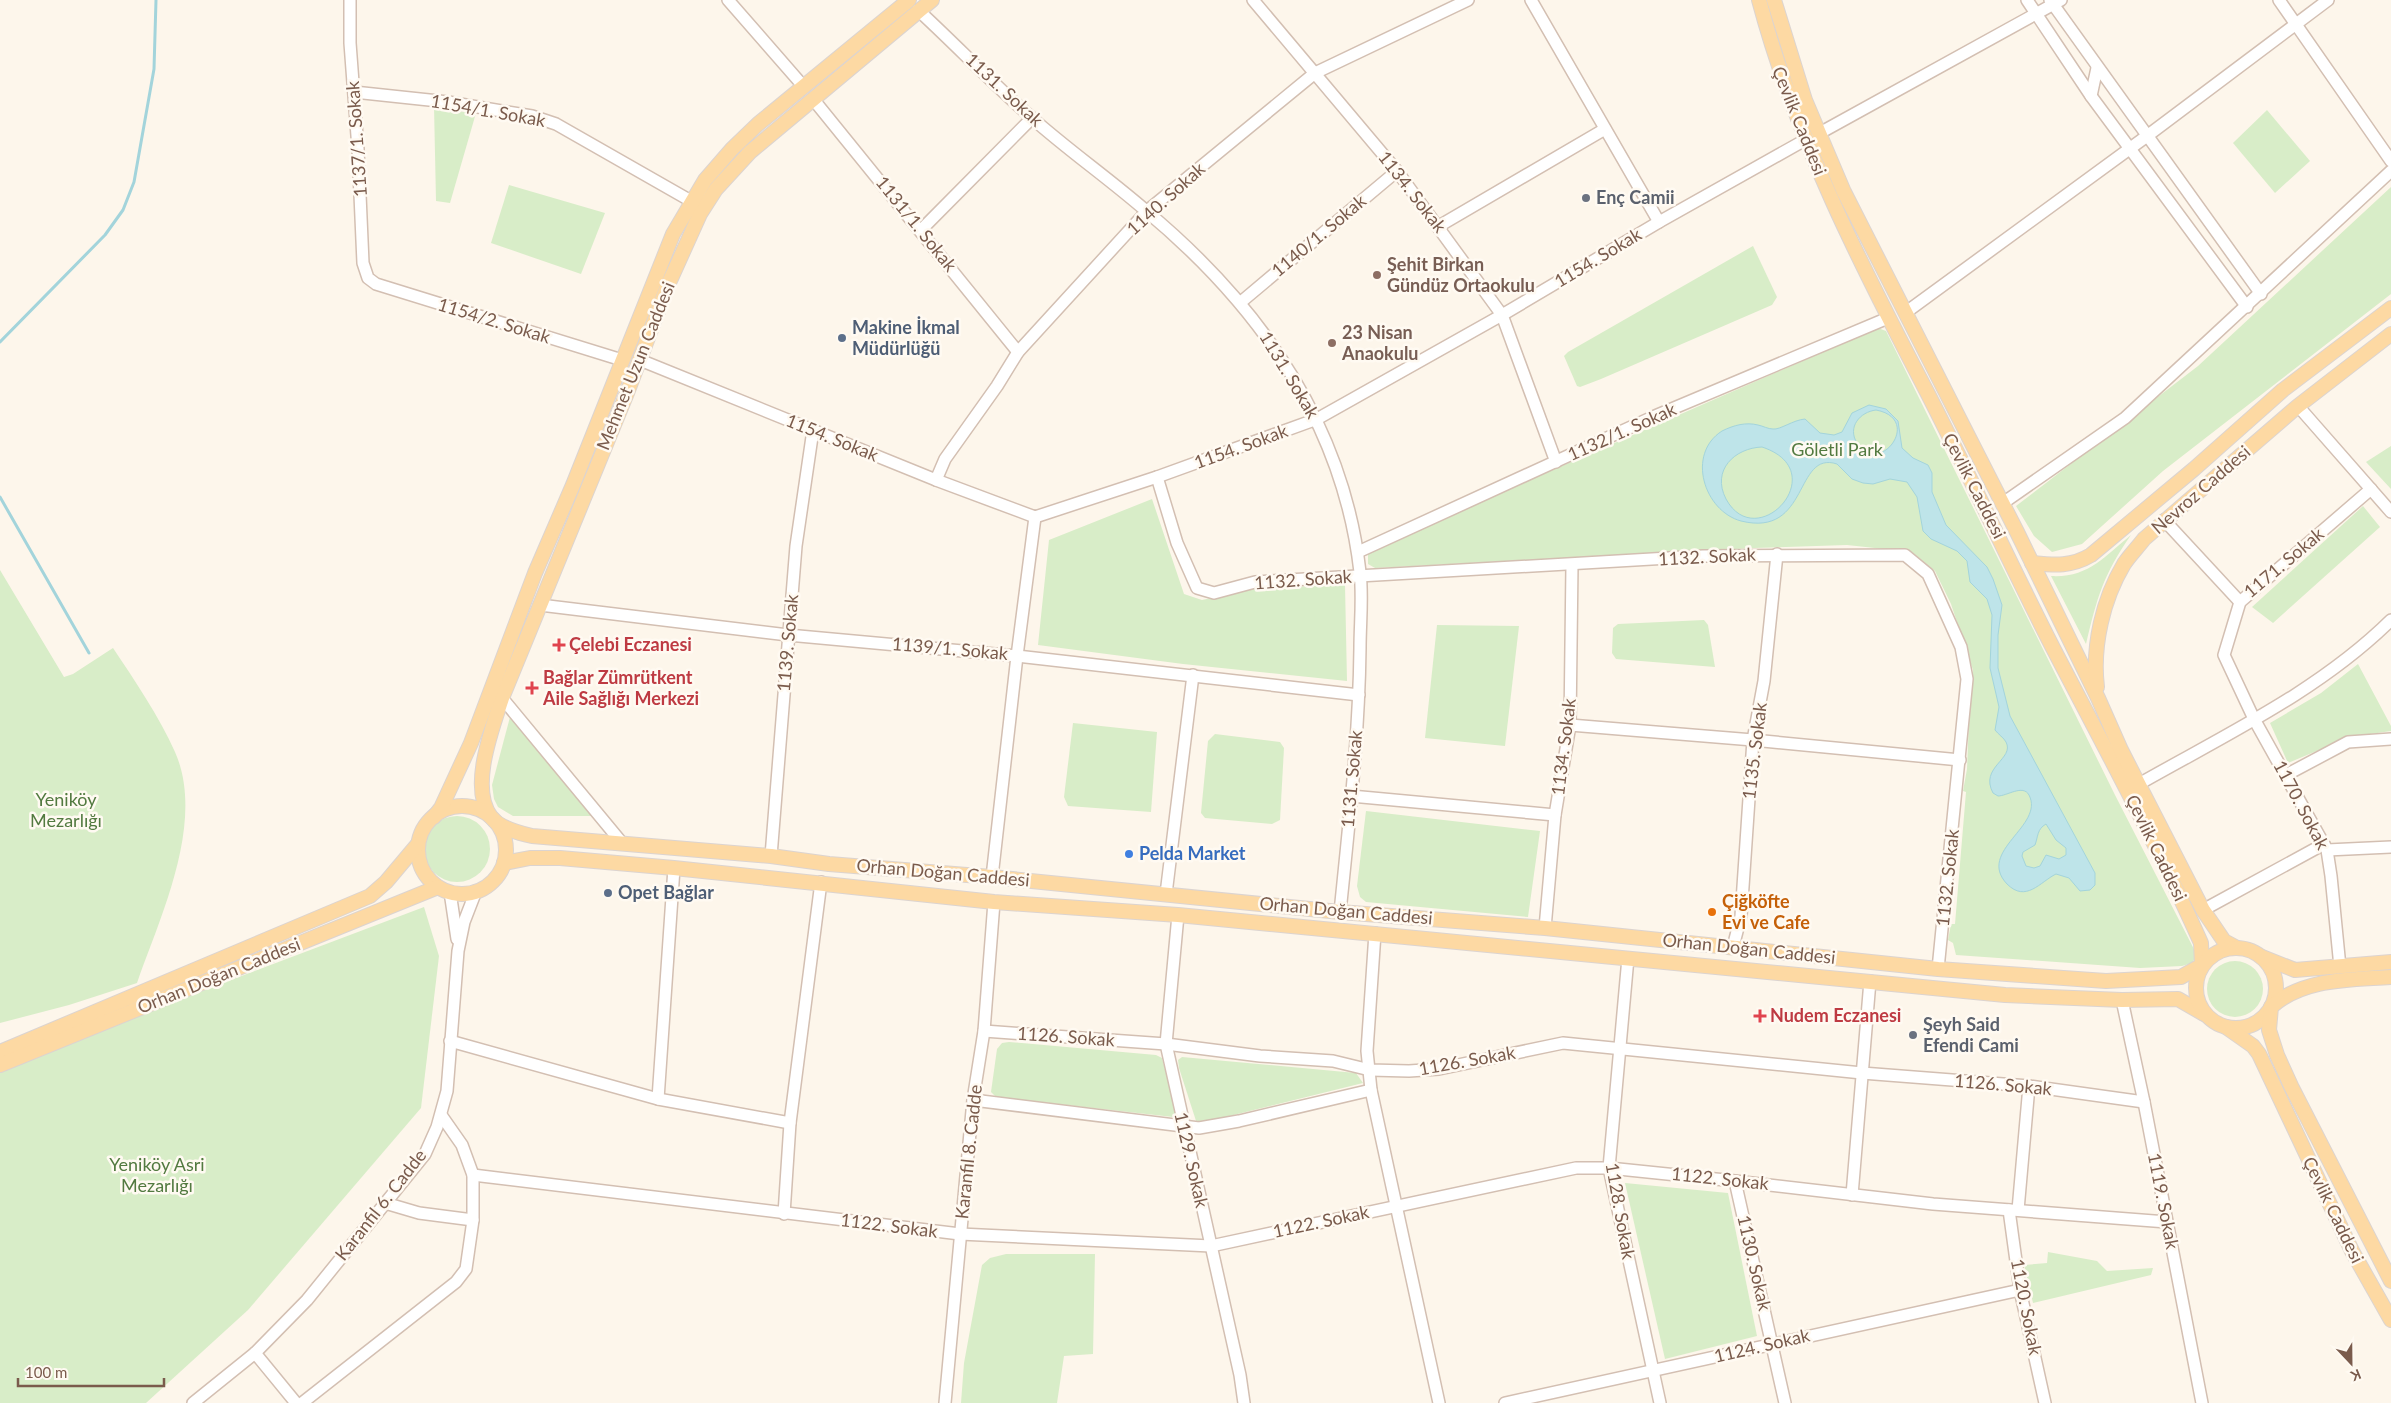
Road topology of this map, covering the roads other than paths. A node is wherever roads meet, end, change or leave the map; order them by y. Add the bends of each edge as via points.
1 (350, 0) edge
2 (728, 0) edge
3 (932, 0) edge
4 (1254, 0) edge
5 (1468, 0) edge
6 (1531, 0) edge
7 (1759, 0) edge
8 (1774, 0) edge
9 (2027, 0) edge
10 (2279, 0) edge
11 (2328, 0) edge
12 (2054, 2) edge
13 (914, 5) edge
14 (2035, 14) junction
15 (2296, 22) junction
16 (2097, 68) junction
17 (1315, 73) junction
18 (804, 87) junction
19 (354, 92) junction
20 (2091, 96) junction
21 (813, 99) junction
22 (1032, 118) junction
23 (1605, 129) junction
24 (1818, 134) junction
25 (2147, 136) junction
26 (1805, 140) junction
27 (2131, 148) junction
28 (2391, 161) edge
29 (1397, 171) junction
30 (2391, 171) edge
31 (691, 201) junction
32 (2198, 208) junction
33 (1147, 211) junction
34 (1659, 222) junction
35 (1439, 226) junction
36 (921, 230) junction
37 (2194, 234) junction
38 (368, 278) joint
39 (2261, 294) junction
40 (1241, 302) junction
41 (2247, 307) junction
42 (2391, 308) edge
43 (1905, 313) junction
44 (1502, 315) junction
45 (1888, 318) junction
46 (2391, 334) edge
47 (1018, 352) junction
48 (622, 360) junction
49 (640, 360) junction
50 (2298, 406) junction
51 (1317, 419) junction
52 (813, 430) junction
53 (1556, 462) junction
54 (1157, 477) junction
55 (936, 480) junction
56 (2371, 489) junction
57 (2003, 504) junction
58 (2391, 512) edge
59 (1035, 517) junction
60 (2164, 520) junction
61 (1358, 552) junction
62 (1777, 554) junction
63 (2032, 563) junction
64 (1572, 565) junction
65 (1361, 576) junction
66 (2240, 602) junction
67 (540, 605) junction
68 (2391, 620) edge
69 (788, 635) junction
70 (2224, 655) joint
71 (1017, 656) junction
72 (1193, 675) junction
73 (1359, 695) junction
74 (502, 698) junction
75 (2098, 698) junction
76 (2254, 718) junction
77 (1570, 725) junction
78 (2391, 738) edge
79 (1753, 740) junction
80 (1960, 760) junction
81 (2286, 775) junction
82 (2139, 784) junction
83 (1351, 796) junction
84 (1556, 815) junction
85 (434, 817) junction
86 (491, 818) junction
87 (622, 843) junction
88 (418, 844) junction
89 (2325, 847) junction
90 (2391, 847) edge
91 (771, 856) junction
92 (504, 863) junction
93 (674, 868) junction
94 (992, 877) junction
95 (821, 882) junction
96 (444, 890) junction
97 (476, 891) junction
98 (1166, 894) junction
99 (994, 902) junction
100 (2203, 910) junction
101 (1340, 912) junction
102 (1178, 915) junction
103 (1545, 928) junction
104 (1375, 933) junction
105 (1733, 948) junction
106 (2237, 948) junction
107 (458, 951) junction
108 (2262, 957) junction
109 (1628, 958) junction
110 (2391, 962) edge
111 (2202, 965) junction
112 (2340, 967) junction
113 (1938, 968) junction
114 (2391, 977) edge
115 (1870, 981) junction
116 (2122, 1000) junction
117 (2271, 1007) junction
118 (2204, 1014) junction
119 (2226, 1027) junction
120 (984, 1031) junction
121 (450, 1041) junction
122 (1166, 1044) junction
123 (1618, 1049) junction
124 (0, 1052) edge
125 (0, 1065) edge
126 (1370, 1070) junction
127 (1862, 1073) junction
128 (2029, 1086) junction
129 (1371, 1090) junction
130 (658, 1099) junction
131 (973, 1100) junction
132 (2144, 1102) junction
133 (441, 1115) junction
134 (790, 1123) junction
135 (1183, 1126) junction
136 (1609, 1168) junction
137 (472, 1174) junction
138 (1736, 1181) junction
139 (1852, 1195) junction
140 (385, 1203) junction
141 (1394, 1207) junction
142 (2014, 1210) junction
143 (784, 1214) junction
144 (473, 1220) junction
145 (2167, 1222) junction
146 (960, 1234) junction
147 (1211, 1246) junction
148 (2391, 1281) edge
149 (2020, 1290) junction
150 (2391, 1320) edge
151 (1772, 1343) junction
152 (255, 1353) junction
153 (1653, 1371) junction
154 (1522, 1401) edge
155 (193, 1403) edge
156 (296, 1403) edge
157 (302, 1403) edge
158 (945, 1403) edge
159 (1244, 1403) edge
160 (1439, 1403) edge
161 (1505, 1403) edge
162 (1660, 1403) edge
163 (1785, 1403) edge
164 (2045, 1403) edge
165 (2202, 1403) edge

1 - 19 street, 1137/1. Sokak
2 - 18 street
3 - 13 main road, Mehmet Uzun Caddesi
4 - 17 street, 1134. Sokak
5 - 17 street, 1140. Sokak
6 - 23 street
7 - 26 main road, Çevlik Caddesi via 1774,58
8 - 24 main road, Çevlik Caddesi
9 - 14 street
10 - 15 street
11 - 15 street
12 - 14 street
12 - 16 street
13 - 18 main road
13 - 21 main road, Mehmet Uzun Caddesi
13 - 22 street, 1131. Sokak
14 - 20 street
14 - 24 street
15 - 25 street
15 - 28 street
16 - 20 street
16 - 25 street
17 - 29 street, 1134. Sokak
17 - 33 street, 1140. Sokak
18 - 31 main road via 732,149
19 - 31 street, 1154/1. Sokak via 448,102 532,116 556,124
19 - 38 street, 1137/1. Sokak via 363,263
20 - 27 street
21 - 36 street, 1131/1. Sokak
21 - 49 main road, Mehmet Uzun Caddesi via 750,152 711,197 668,285
22 - 33 street, 1131. Sokak
22 - 36 street
23 - 34 street
23 - 35 street
24 - 43 main road, Çevlik Caddesi
25 - 27 street
25 - 32 street
26 - 34 street, 1154. Sokak
26 - 45 main road, Çevlik Caddesi
27 - 37 street
27 - 43 street
29 - 35 street, 1134. Sokak
29 - 40 street, 1140/1. Sokak
30 - 39 street
31 - 48 main road via 673,234
32 - 37 street
32 - 39 street
33 - 40 street, 1131. Sokak
33 - 47 street, 1140. Sokak
34 - 44 street, 1154. Sokak
35 - 44 street, 1134. Sokak
36 - 47 street, 1131/1. Sokak
37 - 41 street
38 - 48 street, 1154/2. Sokak via 376,284
39 - 41 street
40 - 51 street, 1131. Sokak via 1293,376
41 - 57 street via 2125,418
42 - 63 main road, Nevroz Caddesi via 2282,390 2091,555 2078,563 2063,566
43 - 57 main road, Çevlik Caddesi
44 - 51 street, 1154. Sokak
44 - 53 street, 1134. Sokak
45 - 53 street, 1132/1. Sokak via 1655,416
45 - 111 main road, Çevlik Caddesi via 2183,902 2201,943
46 - 50 main road, Nevroz Caddesi
47 - 55 street, 1140. Sokak via 945,459
48 - 85 main road via 535,573 471,743
49 - 52 street, 1154. Sokak
49 - 67 main road, Mehmet Uzun Caddesi
50 - 56 street
50 - 60 main road, Nevroz Caddesi
51 - 54 street, 1154. Sokak
51 - 61 street, 1131. Sokak via 1342,490
52 - 55 street, 1154. Sokak
52 - 69 street, 1139. Sokak via 796,546
53 - 61 street, 1132/1. Sokak
54 - 59 street, 1154. Sokak
54 - 65 street, 1132. Sokak via 1177,543 1200,591 1214,593 1255,582
55 - 59 street, 1154. Sokak
56 - 58 street
56 - 66 street, 1171. Sokak
57 - 63 main road, Çevlik Caddesi
59 - 71 street
60 - 66 street
60 - 75 main road, Nevroz Caddesi via 2125,563 2111,591 2097,640
61 - 65 street, 1131. Sokak
62 - 64 street, 1132. Sokak
62 - 79 street, 1135. Sokak via 1764,681
62 - 80 street, 1132. Sokak via 1905,555 1928,574 1961,647 1966,679
63 - 75 main road, Çevlik Caddesi
64 - 65 street, 1132. Sokak
64 - 77 street, 1134. Sokak
65 - 73 street, 1131. Sokak
66 - 70 street, 1171. Sokak
67 - 69 street, 1139/1. Sokak
67 - 74 main road, Mehmet Uzun Caddesi
68 - 76 street via 2363,648 2324,677
69 - 71 street, 1139/1. Sokak
69 - 91 street, 1139. Sokak
70 - 76 street, 1170. Sokak
71 - 72 street, 1139/1. Sokak
71 - 94 street
72 - 73 street, 1139/1. Sokak
72 - 98 street
73 - 83 street, 1131. Sokak
74 - 86 main road, Mehmet Uzun Caddesi via 490,734 482,776 482,793
74 - 87 street
75 - 82 main road, Çevlik Caddesi
76 - 81 street, 1170. Sokak
76 - 82 street
77 - 79 street
77 - 84 street, 1134. Sokak
78 - 81 street via 2348,742
79 - 80 street
79 - 105 street, 1135. Sokak via 1741,916
80 - 113 street, 1132. Sokak
81 - 89 street, 1170. Sokak
82 - 100 main road, Çevlik Caddesi
83 - 84 street
83 - 101 street, 1131. Sokak
84 - 103 street, 1134. Sokak
85 - 86 main road via 456,807 475,809
85 - 88 main road via 426,824
86 - 87 main road, Orhan Doğan Caddesi via 513,831 532,836
86 - 92 main road via 504,838
87 - 91 main road, Orhan Doğan Caddesi
88 - 96 main road via 418,856 428,879
88 - 124 main road via 370,896
89 - 90 street
89 - 100 street
89 - 112 street, 1170. Sokak
91 - 94 main road, Orhan Doğan Caddesi
92 - 93 main road via 530,858 560,858
92 - 97 main road via 493,880
93 - 95 main road
93 - 130 street
94 - 98 main road, Orhan Doğan Caddesi
95 - 99 main road
95 - 134 street
96 - 97 main road via 463,894
96 - 107 street via 455,914
96 - 125 main road, Orhan Doğan Caddesi
97 - 107 street via 464,922
98 - 101 main road, Orhan Doğan Caddesi
99 - 102 main road
99 - 120 street, Karanfil 8. Cadde
100 - 106 main road, Çevlik Caddesi via 2224,941
101 - 103 main road, Orhan Doğan Caddesi
102 - 104 main road
102 - 122 street, 1129. Sokak
103 - 105 main road, Orhan Doğan Caddesi
104 - 109 main road
104 - 126 street via 1367,1051
105 - 113 main road, Orhan Doğan Caddesi
106 - 108 main road via 2250,950
106 - 111 main road via 2211,956
107 - 121 street, Karanfil 6. Cadde
108 - 112 main road via 2295,970
108 - 117 main road via 2276,981
109 - 115 main road
109 - 123 street, 1128. Sokak
110 - 112 main road
111 - 113 main road, Orhan Doğan Caddesi via 2180,977 2106,981
111 - 118 main road via 2195,990
114 - 117 main road via 2333,982 2299,989 2284,995
115 - 116 main road via 2005,995
115 - 127 street
116 - 118 main road via 2178,999
116 - 132 street, 1119. Sokak
117 - 119 main road via 2263,1018 2251,1025
117 - 148 main road, Çevlik Caddesi via 2269,1030 2277,1055
118 - 119 main road
119 - 150 main road, Çevlik Caddesi via 2259,1054 2352,1251
120 - 122 street, 1126. Sokak
120 - 131 street, Karanfil 8. Cadde
121 - 130 street
121 - 133 street, Karanfil 6. Cadde via 447,1091
122 - 126 street, 1126. Sokak via 1333,1061
122 - 135 street, 1129. Sokak
123 - 126 street, 1126. Sokak via 1563,1043 1439,1069
123 - 127 street, 1126. Sokak
123 - 136 street, 1128. Sokak
126 - 129 street
127 - 128 street, 1126. Sokak
127 - 139 street
128 - 132 street, 1126. Sokak
128 - 142 street, 1120. Sokak
129 - 135 street via 1239,1121 1200,1128
129 - 141 street
130 - 134 street
131 - 135 street
131 - 146 street, Karanfil 8. Cadde
132 - 145 street, 1119. Sokak
133 - 137 street via 462,1145
133 - 140 street, Karanfil 6. Cadde via 424,1154
134 - 143 street
135 - 147 street, 1129. Sokak
136 - 138 street, 1122. Sokak
136 - 141 street, 1122. Sokak via 1576,1168
136 - 153 street, 1128. Sokak
137 - 143 street, 1122. Sokak
137 - 144 street
138 - 139 street, 1122. Sokak
138 - 151 street, 1130. Sokak
139 - 142 street, 1122. Sokak
140 - 144 street
140 - 152 street, Karanfil 6. Cadde via 307,1300
141 - 147 street, 1122. Sokak
141 - 160 street
142 - 145 street, 1122. Sokak
142 - 149 street, 1120. Sokak
143 - 146 street, 1122. Sokak
144 - 157 street via 466,1269 456,1282
145 - 165 street, 1119. Sokak
146 - 147 street, 1122. Sokak
146 - 158 street, Karanfil 8. Cadde
147 - 159 street, 1129. Sokak
149 - 151 street, 1124. Sokak
149 - 164 street, 1120. Sokak
151 - 153 street, 1124. Sokak
151 - 163 street, 1130. Sokak
152 - 155 street, Karanfil 6. Cadde
152 - 156 street
153 - 154 street, 1124. Sokak
153 - 162 street, 1128. Sokak
154 - 161 street, 1124. Sokak

